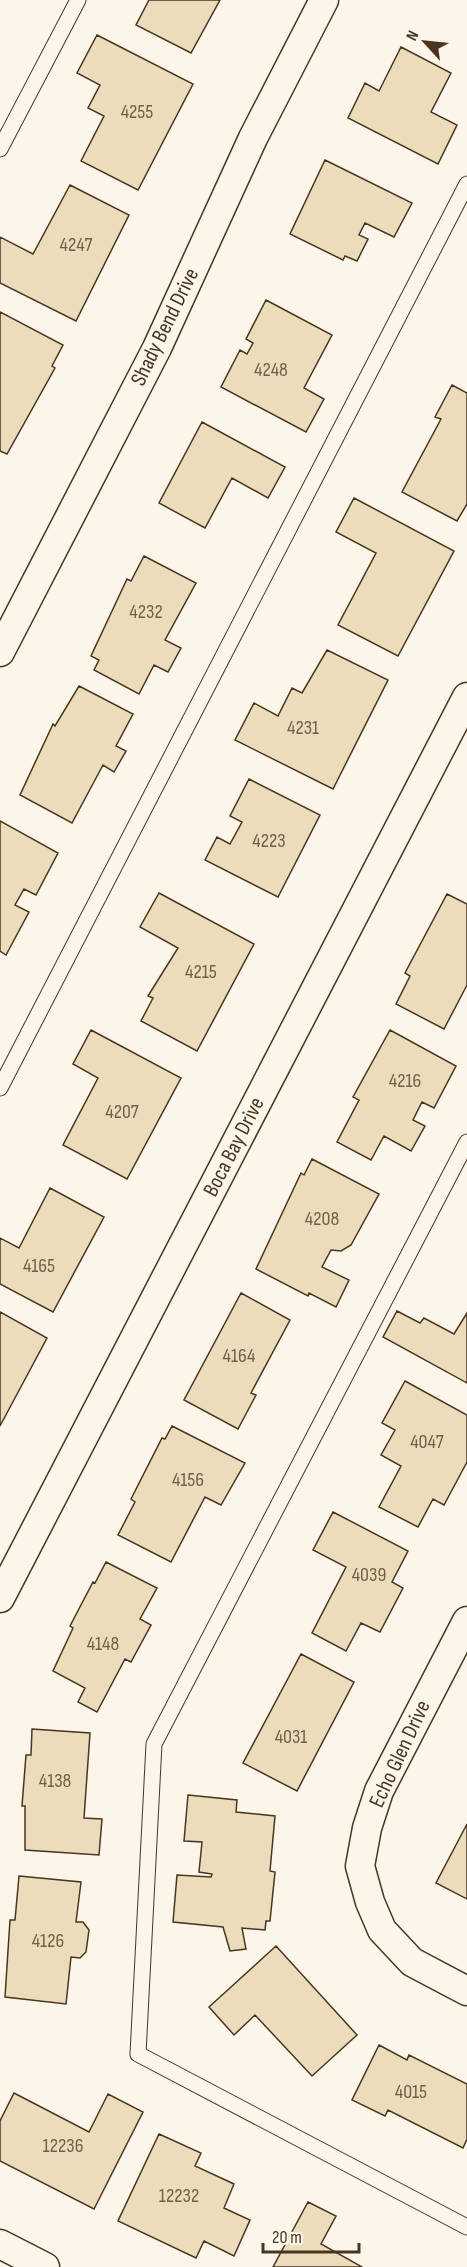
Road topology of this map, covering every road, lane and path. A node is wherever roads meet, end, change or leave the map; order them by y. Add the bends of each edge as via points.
1 (78, 0) edge
2 (324, 0) edge
3 (0, 149) edge
4 (467, 184) edge
5 (0, 652) edge
6 (467, 697) edge
7 (0, 1088) edge
8 (467, 1142) edge
9 (0, 1598) edge
10 (467, 1621) edge
11 (467, 1991) edge
12 (467, 2227) edge
13 (0, 2244) edge
14 (45, 2267) edge

1 - 3 lane
2 - 5 street, Shady Bend Drive via 253,138 157,348
4 - 7 lane
6 - 9 street, Boca Bay Drive
8 - 12 lane via 154,1744 138,2054
10 - 11 street, Echo Glen Drive via 379,1791 360,1866 382,1930 412,1962
13 - 14 street

